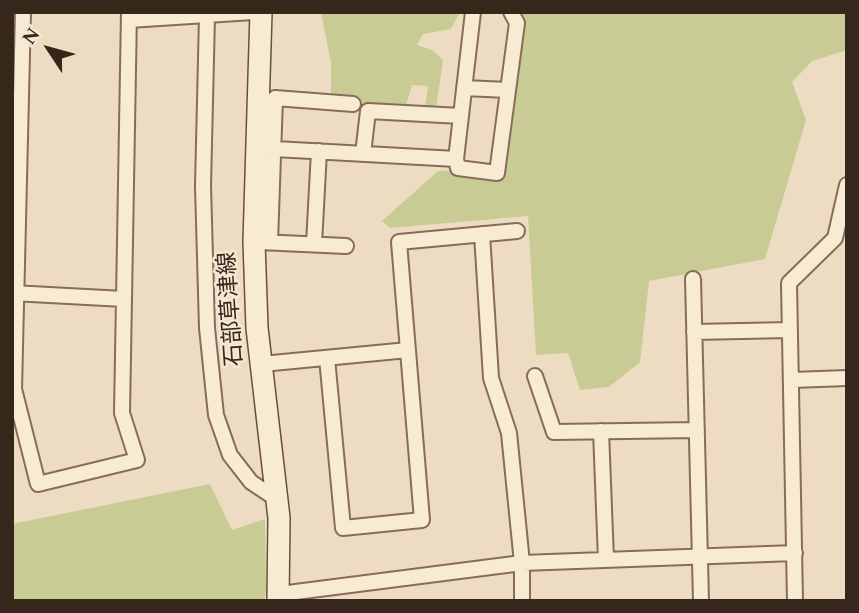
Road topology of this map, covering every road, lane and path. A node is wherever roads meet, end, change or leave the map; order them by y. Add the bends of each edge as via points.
1 (23, 12) edge
2 (253, 12) edge
3 (261, 12) edge
4 (473, 12) edge
5 (511, 12) edge
6 (129, 16) edge
7 (207, 16) junction
8 (464, 88) junction
9 (508, 90) junction
10 (353, 104) dead end
11 (461, 116) junction
12 (265, 148) junction
13 (319, 151) junction
14 (363, 154) junction
15 (456, 159) junction
16 (847, 185) edge
17 (517, 231) dead end
18 (482, 234) junction
19 (262, 242) junction
20 (314, 244) junction
21 (346, 246) dead end
22 (693, 279) dead end
23 (14, 293) edge
24 (124, 299) junction
25 (790, 330) junction
26 (694, 332) junction
27 (408, 350) junction
28 (327, 358) junction
29 (262, 363) junction
30 (536, 376) dead end
31 (847, 378) edge
32 (792, 380) junction
33 (697, 430) junction
34 (601, 431) junction
35 (278, 500) junction
36 (795, 553) junction
37 (700, 556) junction
38 (606, 560) junction
39 (522, 563) junction
40 (340, 594) edge
41 (279, 597) edge
42 (522, 601) edge
43 (701, 601) edge
44 (795, 601) edge

1 - 23 street
2 - 7 street
3 - 12 main road, 石部草津線
4 - 8 street
5 - 9 street via 517,23
6 - 7 street
6 - 24 street
7 - 35 street via 203,186 207,328 216,415 230,455 251,482
8 - 9 street
8 - 11 street
9 - 15 street via 497,173 458,168
10 - 12 street via 275,98
11 - 14 street via 368,111
11 - 15 street
12 - 13 street
12 - 19 main road, 石部草津線
13 - 14 street
13 - 20 street
14 - 15 street
16 - 25 street via 835,238 789,283
17 - 18 street
18 - 27 street via 399,242
18 - 39 street via 491,378 509,433
19 - 20 street
19 - 29 main road, 石部草津線 via 257,328
20 - 21 street
22 - 26 street
23 - 24 street
23 - 24 street via 14,389 38,484 137,460 121,413
25 - 26 street
25 - 32 street
26 - 33 street
27 - 28 street
27 - 28 street via 422,520 343,528
28 - 29 street
29 - 35 main road, 石部草津線
30 - 34 street via 554,432
31 - 32 street
32 - 36 street
33 - 34 street
33 - 37 street
34 - 38 street
35 - 41 main road, 石部草津線
36 - 37 street
36 - 44 street
37 - 38 street
37 - 43 street
38 - 39 street
39 - 40 street
39 - 42 street
40 - 41 street

